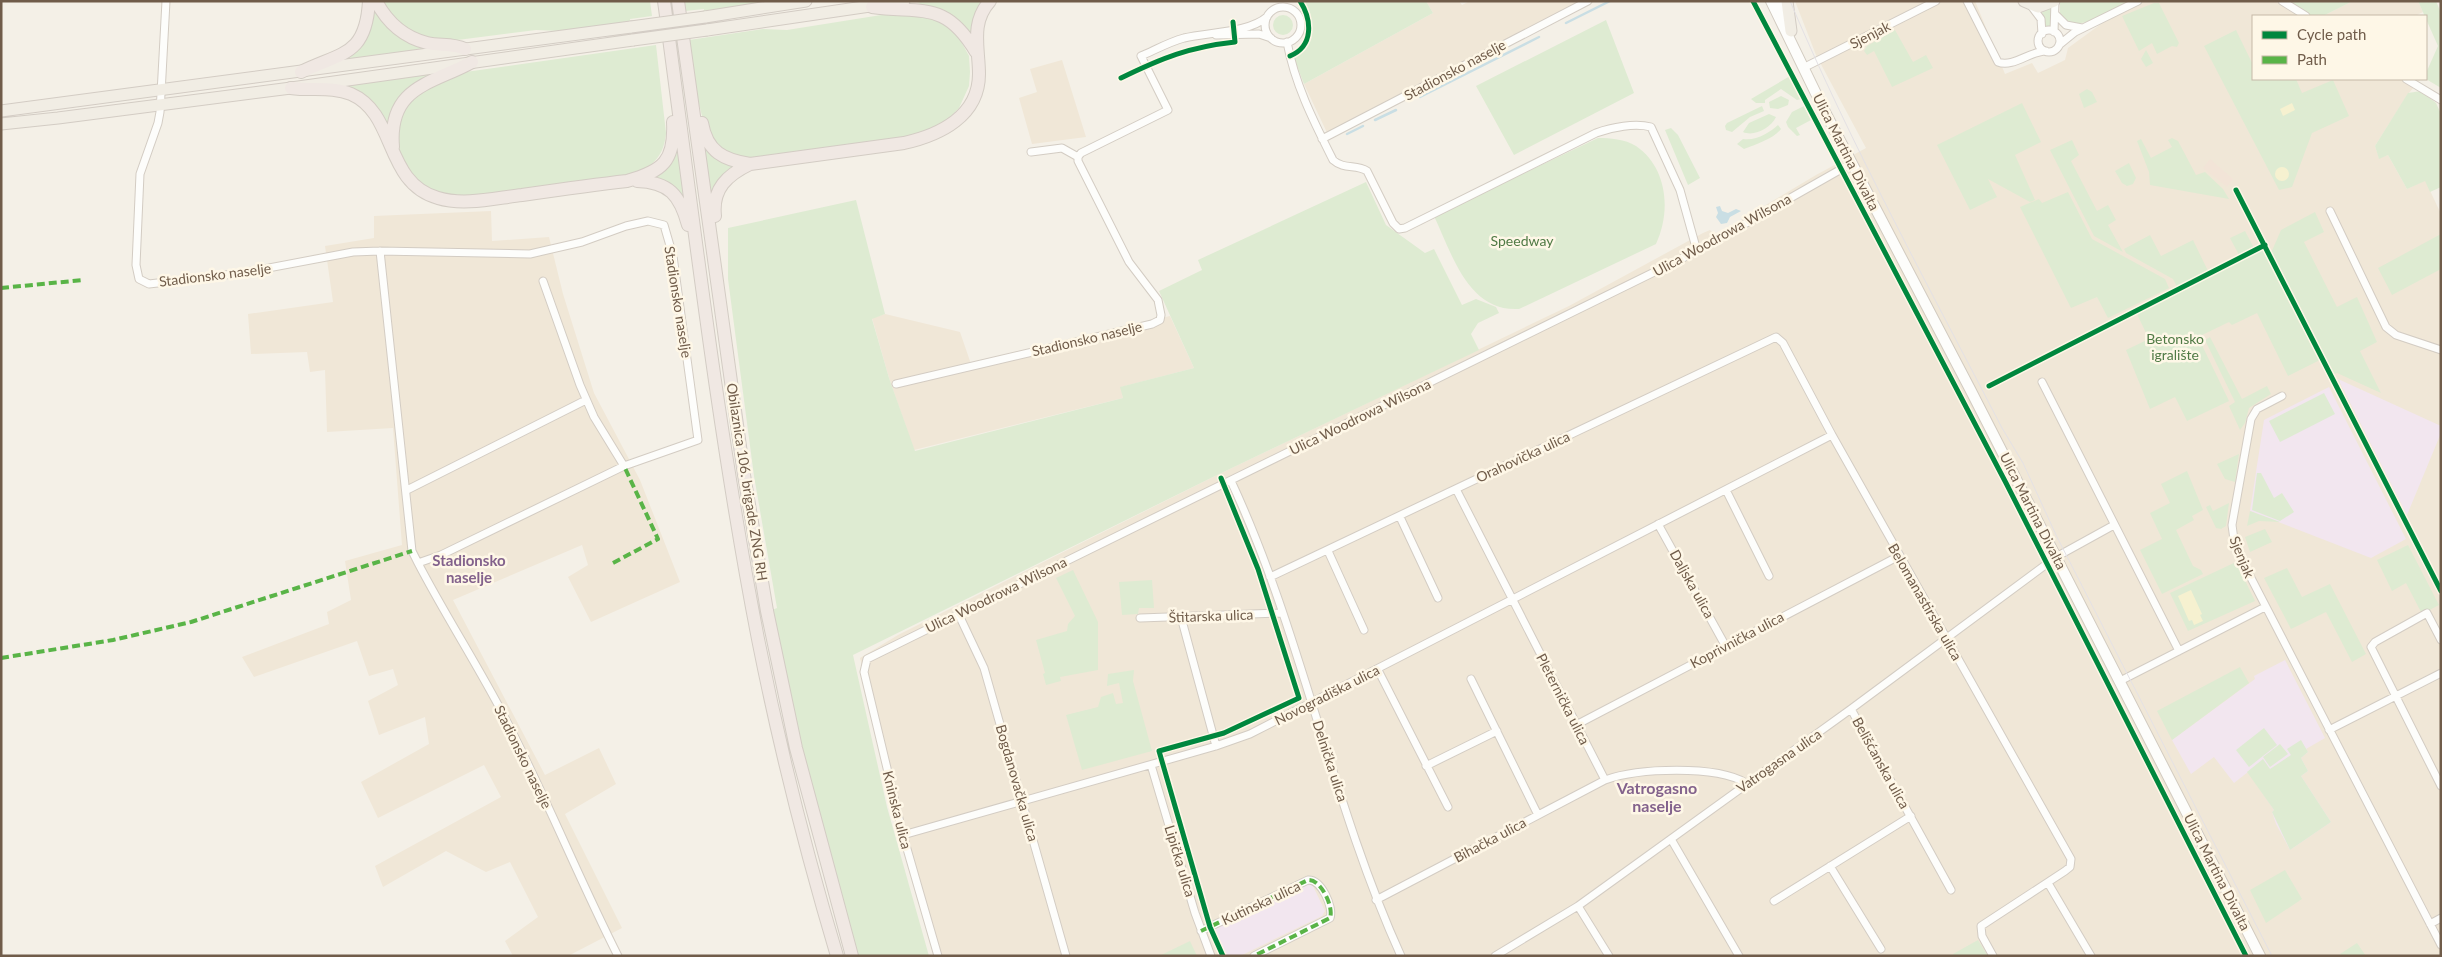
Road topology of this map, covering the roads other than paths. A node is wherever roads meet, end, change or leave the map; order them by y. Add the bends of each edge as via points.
1 (166, 1) edge
2 (369, 1) edge
3 (376, 1) edge
4 (664, 1) edge
5 (678, 1) edge
6 (806, 1) edge
7 (904, 1) edge
8 (990, 1) edge
9 (1274, 1) edge
10 (1290, 1) edge
11 (1588, 1) edge
12 (1771, 1) edge
13 (1779, 1) edge
14 (1786, 1) edge
15 (1936, 1) edge
16 (1967, 1) edge
17 (2054, 1) edge
18 (2138, 1) edge
19 (2282, 1) edge
20 (2028, 4) edge
21 (872, 7) junction
22 (1295, 11) junction
23 (2054, 14) junction
24 (1269, 15) junction
25 (2304, 15) edge
26 (2085, 28) junction
27 (1791, 31) junction
28 (2055, 32) junction
29 (2075, 32) junction
30 (1208, 34) junction
31 (2040, 37) junction
32 (1271, 38) junction
33 (1287, 42) junction
34 (2059, 45) junction
35 (466, 48) junction
36 (2046, 51) junction
37 (977, 54) junction
38 (2028, 54) junction
39 (472, 62) junction
40 (1803, 68) junction
41 (301, 72) junction
42 (2408, 80) edge
43 (291, 88) junction
44 (161, 91) junction
45 (677, 94) junction
46 (691, 94) junction
47 (2441, 100) edge
48 (160, 104) junction
49 (1, 111) edge
50 (1, 124) edge
51 (1322, 139) junction
52 (1031, 152) dead end
53 (394, 154) junction
54 (1078, 156) junction
55 (1852, 163) junction
56 (750, 164) junction
57 (627, 181) junction
58 (2330, 211) dead end
59 (713, 250) junction
60 (380, 251) junction
61 (1697, 251) junction
62 (698, 254) junction
63 (543, 281) dead end
64 (1776, 337) joint
65 (2441, 350) edge
66 (2042, 382) dead end
67 (896, 384) dead end
68 (2282, 396) dead end
69 (586, 400) junction
70 (1832, 436) junction
71 (624, 466) junction
72 (1231, 481) junction
73 (1456, 489) junction
74 (407, 490) junction
75 (1726, 490) junction
76 (1400, 517) junction
77 (1658, 524) junction
78 (2114, 525) junction
79 (1328, 550) junction
80 (1899, 556) junction
81 (2056, 557) junction
82 (418, 563) junction
83 (1770, 576) dead end
84 (1270, 577) junction
85 (1438, 598) dead end
86 (1511, 599) junction
87 (2265, 607) junction
88 (958, 613) junction
89 (1281, 613) junction
90 (1181, 617) junction
91 (1140, 618) dead end
92 (1364, 630) dead end
93 (1947, 640) junction
94 (2441, 640) edge
95 (1725, 645) junction
96 (2179, 651) junction
97 (865, 663) joint
98 (1378, 670) junction
99 (2441, 673) edge
100 (1471, 679) dead end
101 (2120, 681) junction
102 (2395, 696) junction
103 (1312, 704) junction
104 (1852, 710) junction
105 (1576, 725) junction
106 (2329, 730) junction
107 (1497, 731) junction
108 (1216, 746) junction
109 (1151, 765) junction
110 (1426, 766) junction
111 (1604, 780) junction
112 (1746, 783) junction
113 (2441, 786) edge
114 (1022, 802) junction
115 (1448, 807) dead end
116 (1538, 815) junction
117 (1910, 816) junction
118 (903, 836) junction
119 (1671, 839) junction
120 (1830, 866) junction
121 (2048, 883) junction
122 (1951, 890) dead end
123 (1376, 900) junction
124 (1774, 901) dead end
125 (1578, 906) junction
126 (2441, 918) edge
127 (2430, 924) junction
128 (1201, 931) junction
129 (2441, 945) edge
130 (1881, 948) dead end
131 (1498, 955) edge
132 (618, 956) edge
133 (837, 956) edge
134 (852, 956) edge
135 (938, 956) edge
136 (1066, 956) edge
137 (1211, 956) edge
138 (1254, 956) edge
139 (1400, 956) edge
140 (1609, 956) edge
141 (1739, 956) edge
142 (1993, 956) edge
143 (2091, 956) edge
144 (2260, 956) edge

1 - 44 street
2 - 41 highway via 365,26 353,46 338,58
3 - 35 highway via 388,21 407,35 427,43
4 - 45 highway, Obilaznica 106. brigade ZNG RH
5 - 46 highway, Obilaznica 106. brigade ZNG RH
6 - 35 main road, bridge
7 - 21 main road
8 - 37 highway via 978,20
9 - 24 street
10 - 22 street
11 - 51 street, Stadionsko naselje
12 - 40 street, Ulica Martina Divalta
13 - 27 street, Ulica Martina Divalta
14 - 27 main road
15 - 40 street, Sjenjak
16 - 38 street via 1998,62 2006,64
17 - 20 main road via 2043,6
17 - 23 street
18 - 26 street
19 - 25 street
20 - 31 street via 2040,19
21 - 37 highway via 891,10 918,8 945,16 959,27
21 - 39 main road, bridge
22 - 24 street via 1285,7
22 - 33 street via 1301,26 1297,37
23 - 26 street via 2066,26
23 - 28 street
24 - 30 street via 1253,25
24 - 32 street via 1266,28
26 - 29 street
27 - 40 street, Ulica Martina Divalta
28 - 29 street
28 - 31 street via 2048,31
28 - 34 street via 2060,38
29 - 34 street
30 - 32 street via 1260,34
30 - 54 street via 1176,41 1141,56 1168,110
31 - 36 street via 2040,47
31 - 38 street
32 - 33 street
33 - 51 street via 1293,71
34 - 36 street via 2053,51
35 - 41 main road
36 - 38 street
37 - 56 highway via 979,75 970,106 947,128 904,143
39 - 43 main road
39 - 53 highway via 420,86 402,104 394,125
40 - 55 street, Ulica Martina Divalta
41 - 44 main road
42 - 47 street
43 - 48 main road
43 - 53 highway via 333,89 353,95 377,118
44 - 48 street
44 - 49 main road
45 - 57 highway via 673,112 674,138 668,158 655,171
45 - 62 highway, Obilaznica 106. brigade ZNG RH
46 - 56 highway via 712,148 726,159
46 - 59 highway, Obilaznica 106. brigade ZNG RH
48 - 50 main road
48 - 60 street, Stadionsko naselje via 158,123 140,174 136,274 142,282 149,284 242,273 353,252
51 - 61 street via 1338,164 1367,171 1399,229 1601,131 1617,127 1651,127 1680,190
52 - 54 street via 1062,148
53 - 57 highway via 402,172 419,189 451,200 507,197
54 - 67 street, Stadionsko naselje via 1129,262 1158,300 1160,320
55 - 61 street, Ulica Woodrowa Wilsona
55 - 81 street, Ulica Martina Divalta
56 - 59 highway via 729,176 717,192
57 - 62 highway via 658,183 674,193 684,210
58 - 65 street via 2386,327 2396,335
59 - 134 highway, Obilaznica 106. brigade ZNG RH via 744,475 767,611 796,748
60 - 71 street, Stadionsko naselje via 530,254 582,242 626,226 657,221 664,224 673,256 698,440
60 - 74 street, Stadionsko naselje
61 - 72 street, Ulica Woodrowa Wilsona
62 - 133 highway, Obilaznica 106. brigade ZNG RH via 759,641 797,809
63 - 69 street
64 - 70 street, Belomanastirska ulica via 1783,343
64 - 73 street, Orahovička ulica
66 - 78 street
68 - 87 street, Sjenjak via 2253,413 2231,530 2235,547
69 - 71 street
69 - 74 street
70 - 75 street, Novogradiška ulica
70 - 80 street, Belomanastirska ulica
71 - 82 street, Stadionsko naselje via 441,555
72 - 84 street, Delnička ulica via 1250,521
72 - 88 street, Ulica Woodrowa Wilsona
73 - 76 street, Orahovička ulica
73 - 86 street, Pleternička ulica
74 - 82 street, Stadionsko naselje via 412,551
75 - 77 street, Novogradiška ulica
75 - 83 street
76 - 79 street, Orahovička ulica
76 - 85 street
77 - 86 street, Novogradiška ulica
77 - 95 street, Daljska ulica
78 - 81 street
78 - 96 street
79 - 84 street, Orahovička ulica
79 - 92 street
80 - 93 street, Belomanastirska ulica
80 - 95 street, Koprivnička ulica
81 - 93 street, Vatrogasna ulica
81 - 101 street, Ulica Martina Divalta
82 - 132 street, Stadionsko naselje via 504,716
84 - 89 street, Delnička ulica
86 - 98 street, Novogradiška ulica
86 - 105 street, Pleternička ulica
87 - 96 street
87 - 106 street, Sjenjak
88 - 97 street, Ulica Woodrowa Wilsona via 870,656
88 - 114 street, Bogdanovačka ulica via 981,658
89 - 90 street, Štitarska ulica
89 - 103 street, Delnička ulica
90 - 91 street, Štitarska ulica
90 - 108 street
93 - 104 street, Vatrogasna ulica
93 - 121 street, Belomanastirska ulica via 2069,854 2070,867
94 - 102 street via 2427,613 2372,644 2371,650
95 - 105 street, Koprivnička ulica
96 - 101 street
97 - 118 street, Kninska ulica via 864,672
98 - 103 street, Novogradiška ulica
98 - 110 street
99 - 102 street
100 - 107 street
101 - 144 street, Ulica Martina Divalta
102 - 106 street
102 - 113 street
103 - 108 street, Novogradiška ulica via 1250,734
103 - 123 street, Delnička ulica
104 - 112 street, Vatrogasna ulica
104 - 117 street, Belišćanska ulica
105 - 111 street, Pleternička ulica
106 - 127 street, Sjenjak
107 - 110 street
107 - 116 street
108 - 109 street, Novogradiška ulica
109 - 114 street, Novogradiška ulica
109 - 128 street, Lipička ulica
110 - 115 street
111 - 112 street via 1671,770 1721,775
111 - 116 street, Bihačka ulica
112 - 119 street, Vatrogasna ulica
114 - 118 street, Novogradiška ulica
114 - 136 street, Bogdanovačka ulica
116 - 123 street, Bihačka ulica
117 - 120 street, Belišćanska ulica
117 - 122 street, Belišćanska ulica
118 - 135 street, Kninska ulica
119 - 125 street, Vatrogasna ulica
119 - 141 street
120 - 124 street, Belišćanska ulica
120 - 130 street
121 - 142 street via 1984,923 1980,931
121 - 143 street
123 - 139 street, Delnička ulica
125 - 131 street, Vatrogasna ulica
125 - 140 street
126 - 127 street
127 - 129 street, Sjenjak
128 - 137 street, Lipička ulica
128 - 138 street, Kutinska ulica via 1308,880 1319,882 1332,913 1330,918

